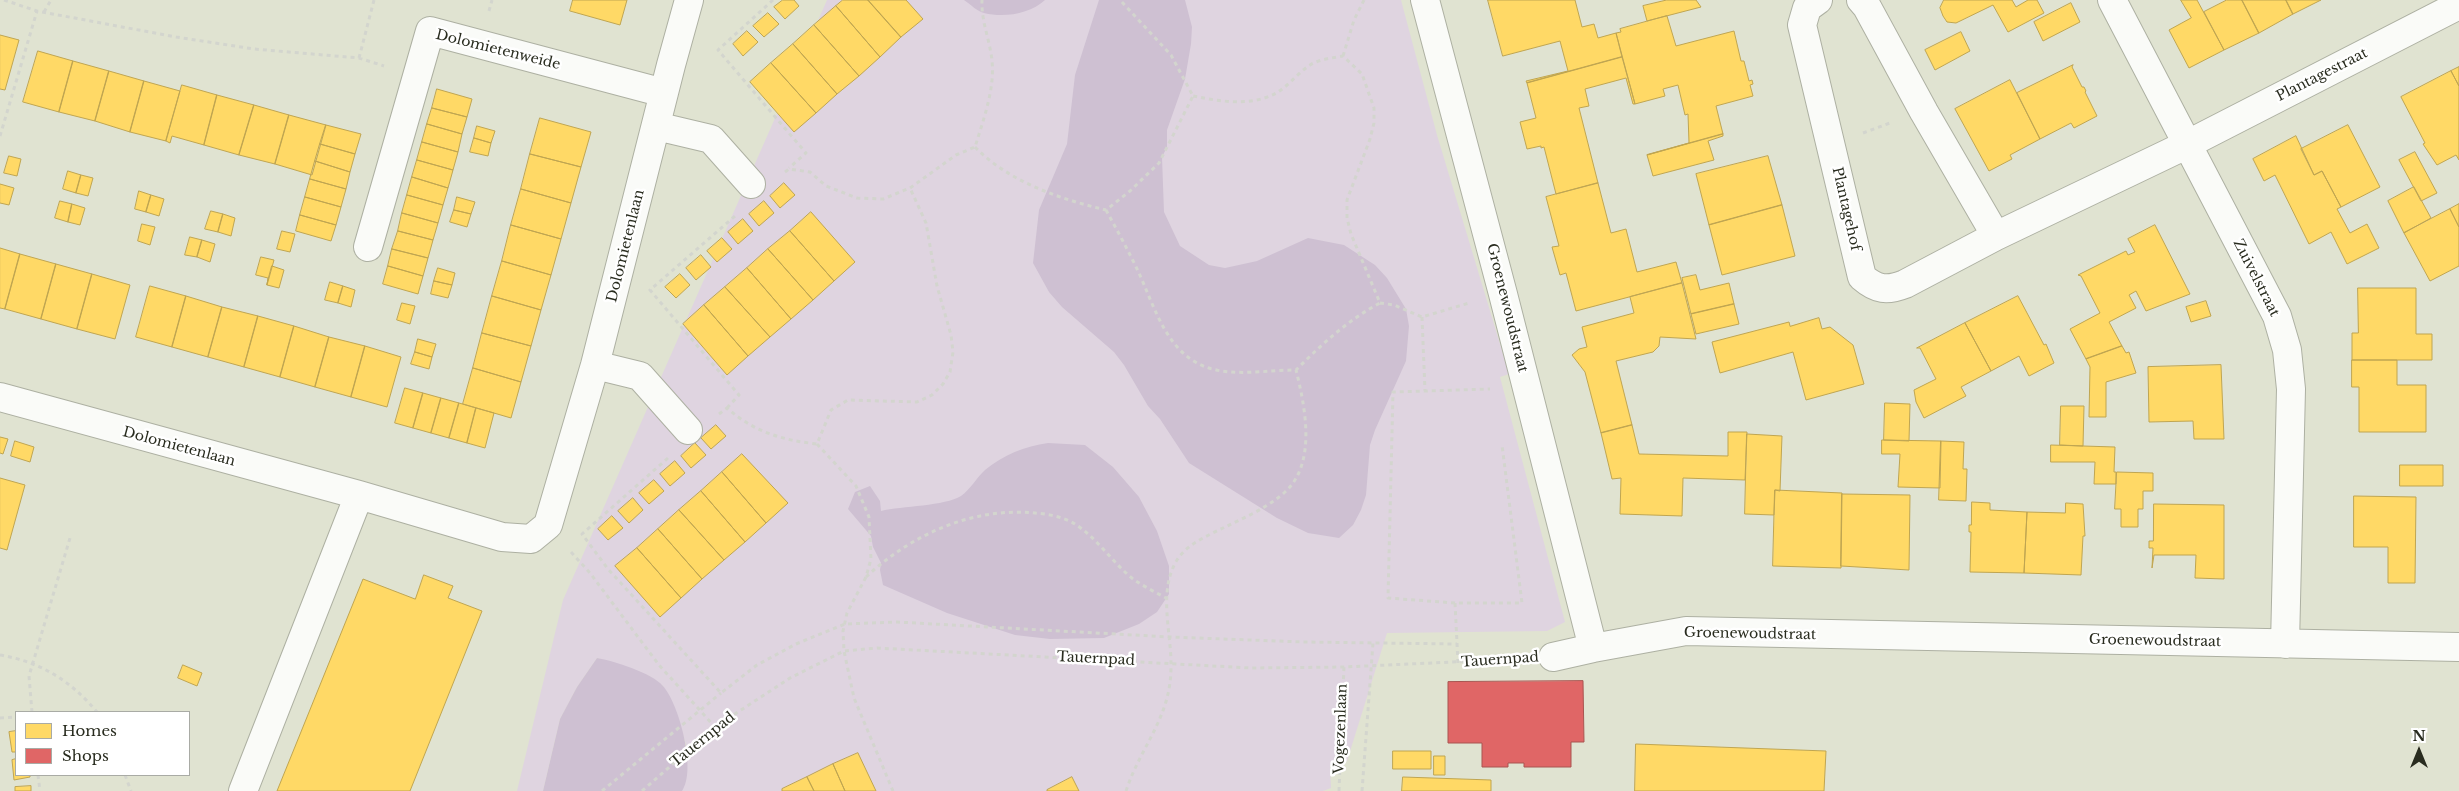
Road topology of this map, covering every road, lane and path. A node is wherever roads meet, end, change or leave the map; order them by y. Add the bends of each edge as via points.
1 (4, 0) edge
2 (51, 0) edge
3 (374, 0) edge
4 (689, 0) edge
5 (773, 0) edge
6 (982, 0) edge
7 (1120, 0) edge
8 (1364, 0) edge
9 (1425, 0) edge
10 (1818, 0) edge
11 (1861, 0) edge
12 (2112, 0) edge
13 (2459, 5) edge
14 (37, 11) junction
15 (44, 12) junction
16 (1343, 56) junction
17 (359, 58) junction
18 (418, 76) junction
19 (664, 93) junction
20 (1193, 96) junction
21 (1924, 112) junction
22 (656, 126) junction
23 (0, 136) edge
24 (1831, 143) junction
25 (2186, 145) junction
26 (976, 147) junction
27 (789, 169) junction
28 (910, 188) junction
29 (755, 189) junction
30 (1106, 210) junction
31 (1996, 236) junction
32 (368, 246) dead end
33 (1503, 294) junction
34 (1380, 303) junction
35 (1422, 317) junction
36 (595, 365) junction
37 (1296, 370) junction
38 (1495, 389) dead end
39 (1426, 391) junction
40 (0, 397) edge
41 (727, 408) junction
42 (691, 432) junction
43 (1501, 437) dead end
44 (817, 444) junction
45 (359, 494) junction
46 (548, 525) junction
47 (70, 538) dead end
48 (866, 577) junction
49 (1166, 598) junction
50 (1455, 602) junction
51 (845, 624) junction
52 (1170, 637) junction
53 (1373, 643) junction
54 (1457, 644) junction
55 (2284, 644) junction
56 (2459, 647) edge
57 (1593, 648) junction
58 (844, 651) junction
59 (0, 655) edge
60 (1553, 656) joint
61 (1172, 663) junction
62 (1458, 663) junction
63 (32, 664) junction
64 (1372, 666) junction
65 (1344, 668) junction
66 (721, 693) junction
67 (32, 711) edge
68 (96, 711) edge
69 (700, 711) junction
70 (15, 717) edge
71 (0, 718) edge
72 (715, 727) junction
73 (38, 776) edge
74 (125, 776) edge
75 (607, 789) edge
76 (40, 791) edge
77 (131, 791) edge
78 (243, 791) edge
79 (602, 791) edge
80 (642, 791) edge
81 (892, 791) edge
82 (1126, 791) edge
83 (1339, 791) edge
84 (1362, 791) edge

1 - 14 path
2 - 15 path
3 - 17 path
4 - 19 street, Dolomietenlaan
5 - 27 path via 718,50 806,153
6 - 26 path via 981,13 992,62 986,108
7 - 20 path via 1171,55
8 - 16 path
9 - 33 street, Groenewoudstraat
10 - 24 street, Plantagehof via 1807,8 1802,25
11 - 21 street
12 - 25 street, Zuivelstraat
13 - 25 street, Plantagestraat
14 - 15 path
14 - 23 path
15 - 17 path via 254,49
16 - 20 path via 1310,64 1270,96 1228,102
16 - 34 path via 1362,74 1374,108 1370,138 1347,200 1351,234
17 - 18 path
18 - 19 street, Dolomietenweide via 430,31
18 - 32 street, Dolomietenweide
19 - 22 street, Dolomietenlaan
20 - 30 path via 1159,163
21 - 24 path
21 - 31 street
22 - 29 street via 711,139
22 - 36 street, Dolomietenlaan
24 - 31 street, Plantagehof via 1862,277 1872,286 1882,290 1893,289
25 - 31 street, Plantagehof
25 - 55 street, Zuivelstraat via 2277,316 2287,350 2291,389
26 - 28 path via 956,155
26 - 30 path via 1000,168 1028,182 1060,197
27 - 28 path via 810,172 826,186 857,198 883,199
27 - 29 path
28 - 44 path via 926,223 937,286 951,335 950,372 932,396 918,402 848,400 830,410
29 - 41 path via 650,290 738,395
30 - 37 path via 1141,278 1156,317 1179,348 1194,361 1211,369 1232,372
33 - 35 path
33 - 57 street, Groenewoudstraat
34 - 35 path via 1394,305
34 - 37 path via 1335,333
35 - 39 path
36 - 42 street via 640,376
36 - 46 street, Dolomietenlaan
37 - 49 path via 1301,388 1306,444 1297,475 1286,491 1261,510 1190,546 1177,560
38 - 39 path
39 - 50 path via 1394,392 1388,598
40 - 45 street, Dolomietenlaan
41 - 42 path
41 - 44 path via 768,435
42 - 66 path via 582,534 608,569
43 - 50 path via 1522,603
44 - 48 path via 845,472 864,502 869,517 871,551
45 - 46 street, Dolomietenlaan via 502,537 531,539
45 - 78 street
46 - 69 path via 590,573 659,665
47 - 63 path
48 - 49 path via 907,545 941,527 980,516 1015,511 1048,514 1074,523 1133,579
48 - 51 path
49 - 52 path
50 - 54 path
51 - 52 path via 897,622
51 - 58 path
51 - 66 path via 796,644 757,665
52 - 53 path
52 - 61 path
53 - 54 path
53 - 64 path
54 - 62 path
55 - 56 street, Groenewoudstraat
55 - 57 street, Groenewoudstraat via 1686,631
57 - 60 street, Tauernpad
58 - 61 path, Tauernpad via 877,648
58 - 72 path, Tauernpad via 790,678
58 - 81 path via 854,698
59 - 63 path
60 - 62 path, Tauernpad
61 - 65 path, Tauernpad via 1251,668
61 - 82 path via 1168,698 1161,719
62 - 64 path, Tauernpad
63 - 67 path via 28,676
63 - 68 path via 78,690
64 - 65 path, Tauernpad
64 - 84 path
65 - 83 path, Vogezenlaan
66 - 69 path
69 - 72 path
69 - 75 path
70 - 71 path
72 - 80 path, Tauernpad
73 - 76 path
74 - 77 path
75 - 79 path

